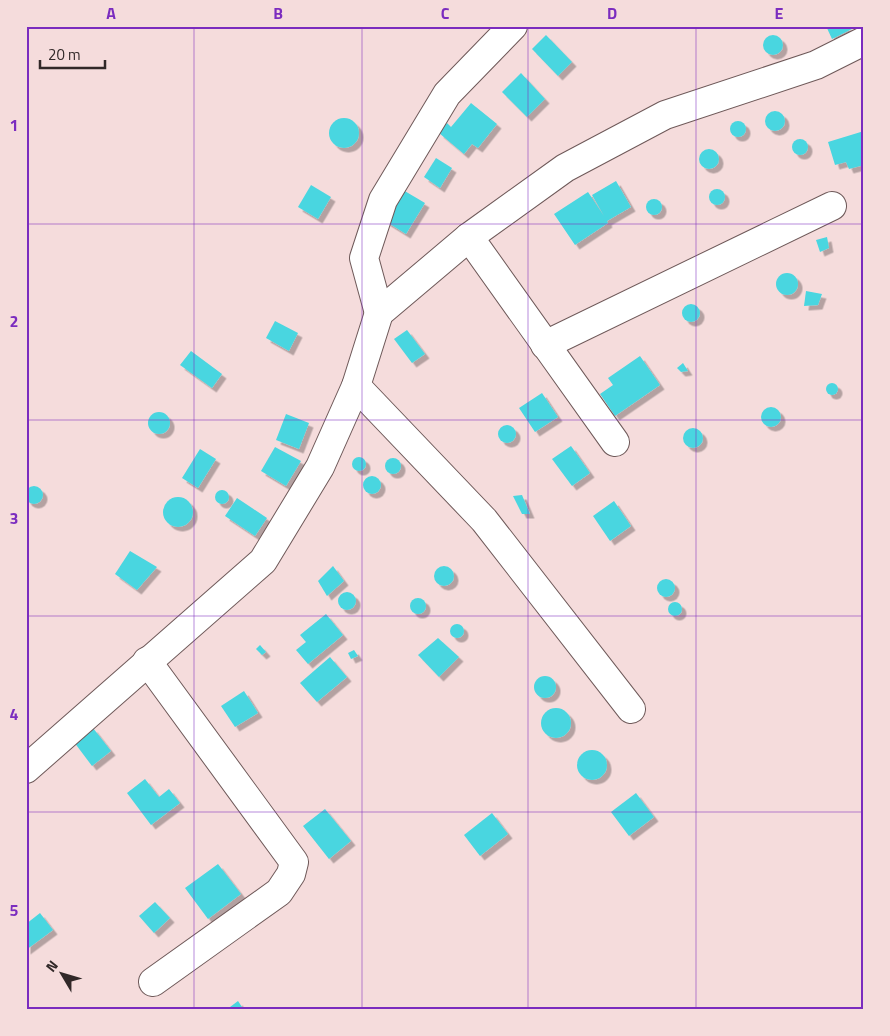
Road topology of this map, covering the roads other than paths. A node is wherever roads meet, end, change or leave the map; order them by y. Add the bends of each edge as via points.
1 (514, 26) edge
2 (864, 41) edge
3 (832, 206) dead end
4 (469, 237) junction
5 (379, 313) junction
6 (546, 345) junction
7 (356, 386) junction
8 (615, 442) dead end
9 (147, 661) junction
10 (632, 710) dead end
11 (26, 769) edge
12 (153, 982) dead end

1 - 5 street via 446,94 383,200 364,258
2 - 4 street via 816,65 665,116 565,168
3 - 6 street
4 - 5 street
4 - 6 street
5 - 7 street
6 - 8 street
7 - 9 street via 320,467 263,561
7 - 10 street via 484,520
9 - 11 street
9 - 12 street via 294,862 291,874 279,892

